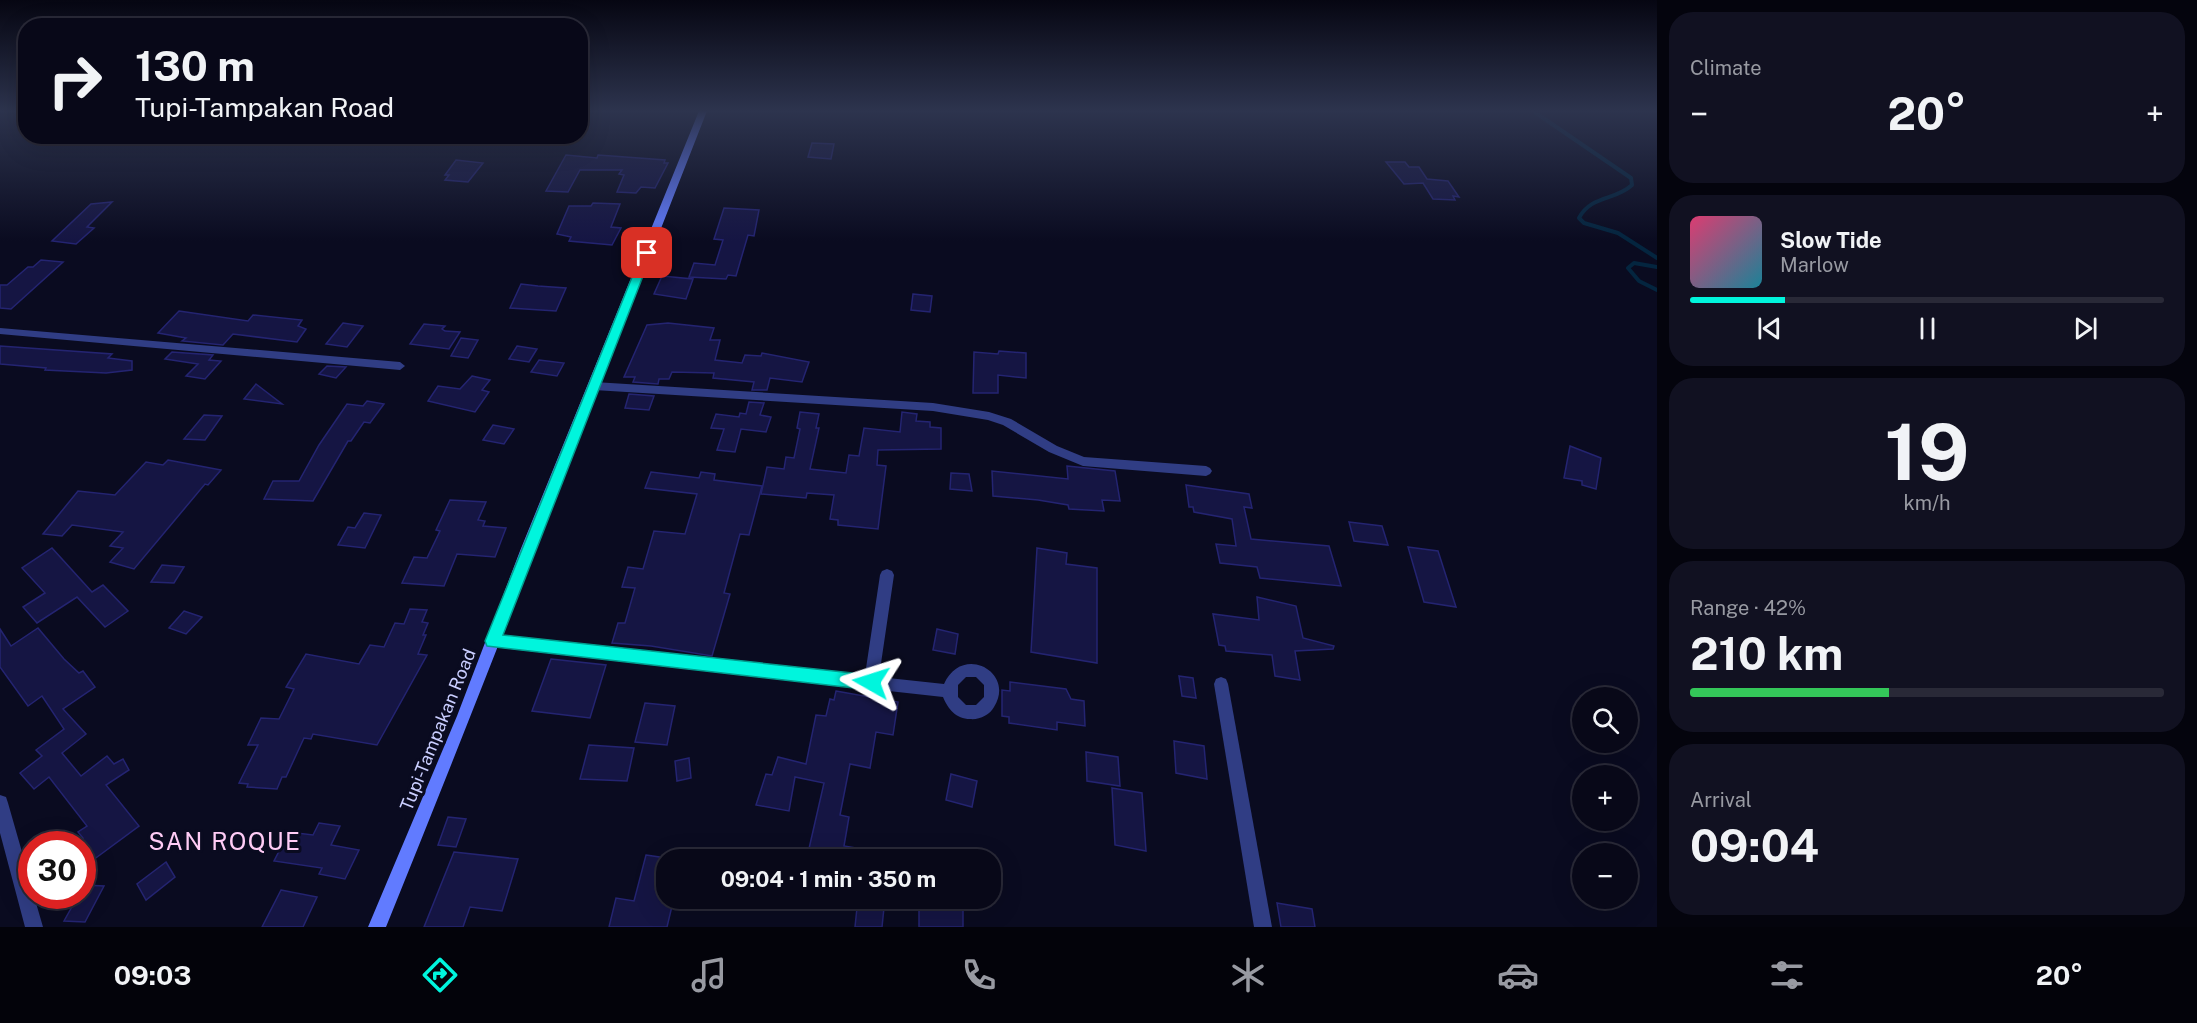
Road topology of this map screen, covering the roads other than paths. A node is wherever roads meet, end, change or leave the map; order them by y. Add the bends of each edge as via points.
1 (686, 154) edge
2 (0, 331) edge
3 (400, 366) dead end
4 (594, 386) junction
5 (1206, 471) dead end
6 (887, 575) dead end
7 (493, 641) junction
8 (871, 682) junction
9 (1221, 684) dead end
10 (948, 691) dead end
11 (0, 803) edge
12 (34, 927) edge
13 (377, 927) edge
14 (1263, 927) edge

1 - 4 main road, Tupi-Tampakan Road
2 - 3 street
4 - 5 street via 933,406 998,419 1083,461
4 - 7 main road, Tupi-Tampakan Road
6 - 8 street
7 - 8 street
7 - 13 main road, Tupi-Tampakan Road
8 - 10 street
9 - 14 street
11 - 12 street

